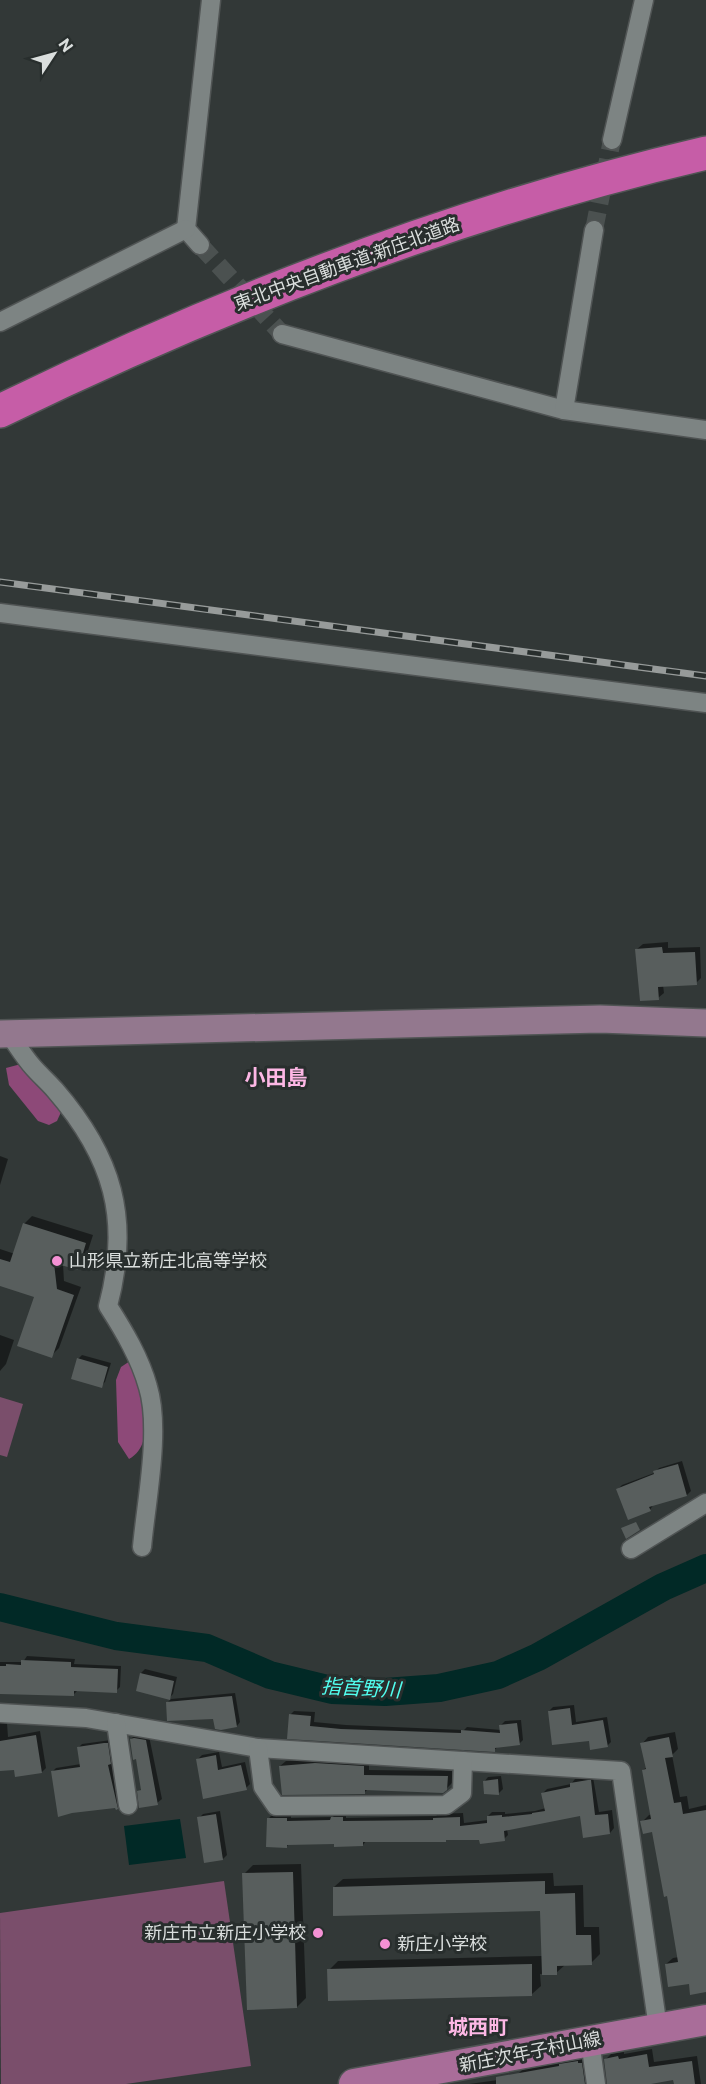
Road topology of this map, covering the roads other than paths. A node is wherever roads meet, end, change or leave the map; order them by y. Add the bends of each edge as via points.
1 (211, 0) edge
2 (644, 0) edge
3 (612, 140) tunnel mouth
4 (706, 153) edge
5 (186, 229) junction
6 (594, 230) tunnel mouth
7 (200, 245) tunnel mouth
8 (0, 322) edge
9 (282, 334) tunnel mouth
10 (564, 410) junction
11 (0, 411) edge
12 (706, 430) edge
13 (0, 613) edge
14 (706, 704) edge
15 (706, 1023) edge
16 (4, 1034) edge
17 (706, 1503) edge
18 (142, 1547) dead end
19 (631, 1549) dead end
20 (0, 1713) edge
21 (116, 1723) junction
22 (258, 1748) junction
23 (464, 1761) junction
24 (128, 1805) dead end
25 (706, 2020) edge
26 (658, 2028) junction
27 (590, 2041) junction
28 (354, 2084) edge
29 (596, 2084) edge

1 - 5 street
2 - 3 street
4 - 11 highway, 東北中央自動車道;新庄北道路 via 640,168 395,243 278,287 103,361
5 - 7 street
5 - 8 street
6 - 10 street
9 - 10 street
10 - 12 street
13 - 14 street
15 - 16 street via 600,1019
16 - 18 street via 56,1090 84,1128 107,1170 116,1206 119,1245 108,1306 137,1358 149,1388 153,1415
17 - 19 street
20 - 21 street
21 - 22 street
21 - 24 street
22 - 23 street
22 - 23 street via 263,1787 276,1806 446,1805 462,1793
23 - 26 street via 621,1771
25 - 26 main road, 新庄次年子村山線
26 - 27 main road, 新庄次年子村山線
27 - 28 main road, 新庄次年子村山線
27 - 29 street

